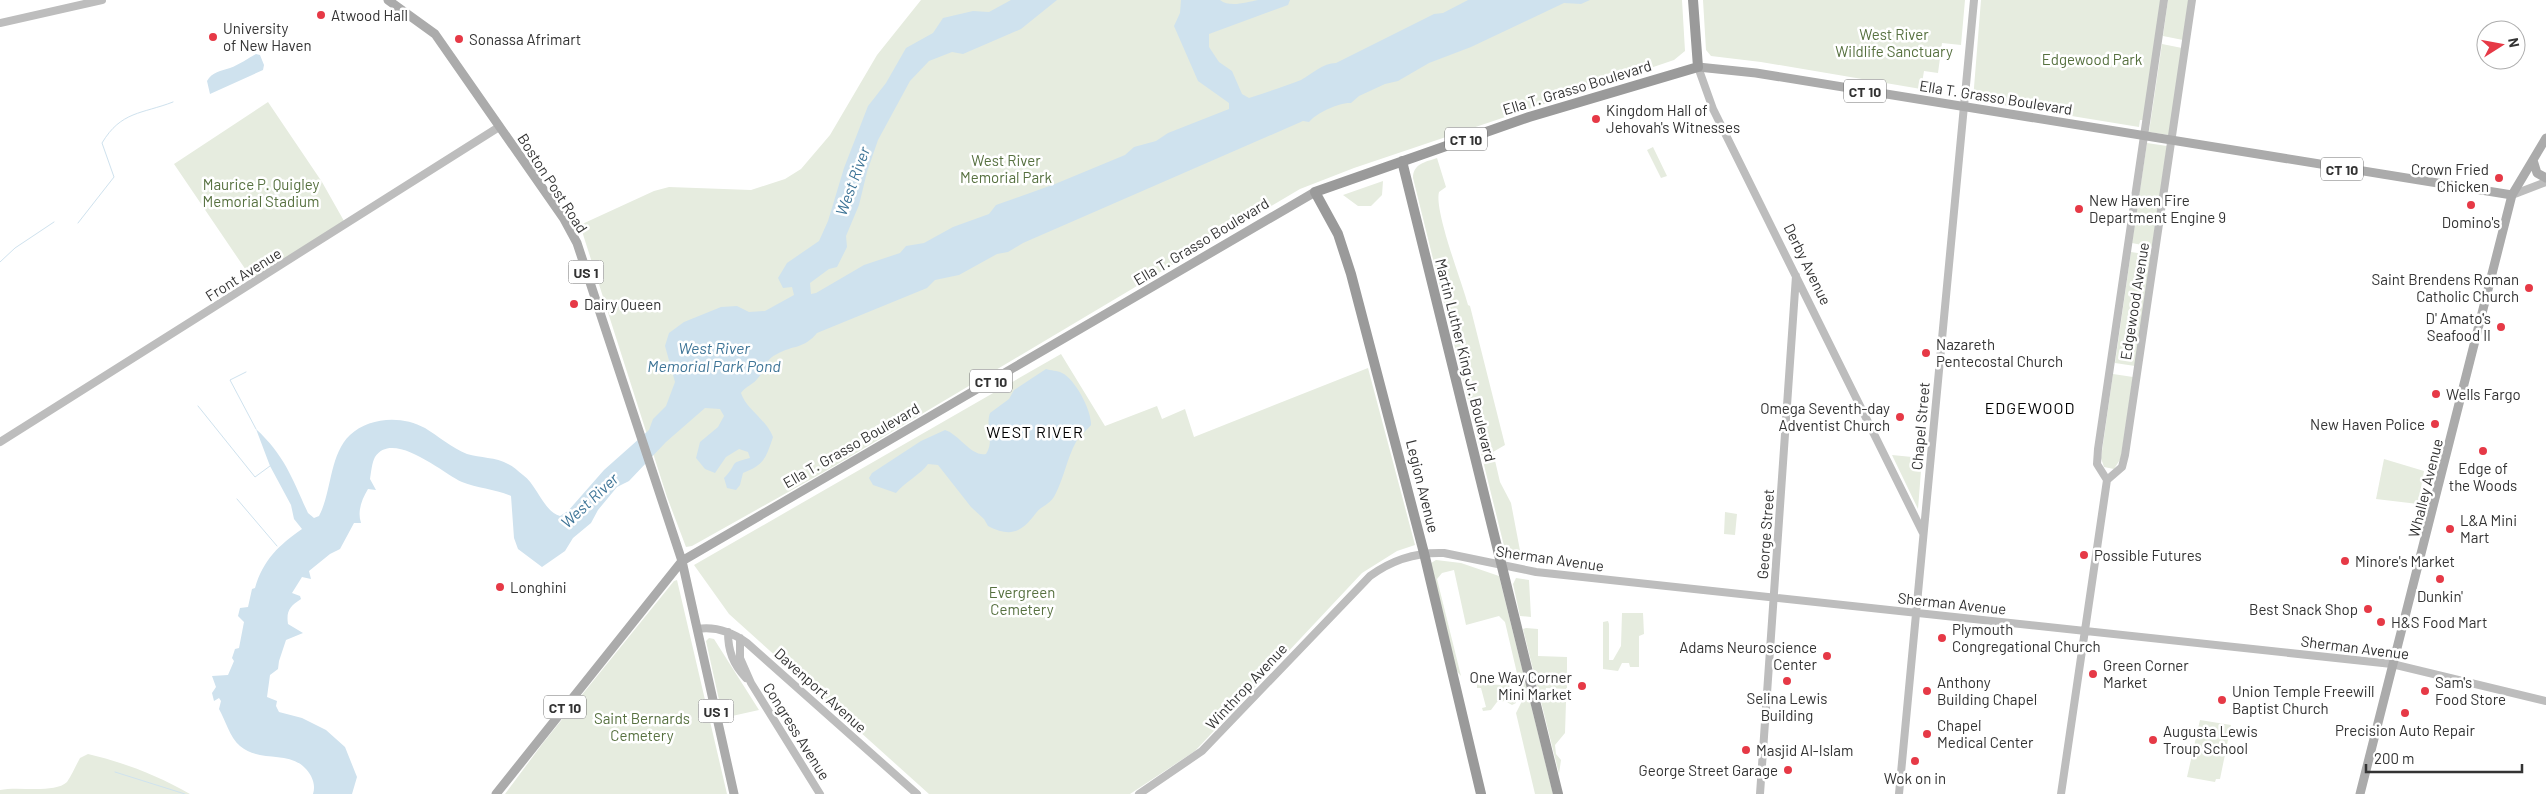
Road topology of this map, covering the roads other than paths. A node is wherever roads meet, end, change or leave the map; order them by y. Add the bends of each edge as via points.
1 (102, 0) edge
2 (388, 0) edge
3 (1692, 0) edge
4 (1974, 0) edge
5 (2164, 0) edge
6 (2192, 0) edge
7 (0, 23) edge
8 (1698, 68) junction
9 (1964, 107) junction
10 (499, 127) junction
11 (2144, 137) junction
12 (2546, 138) edge
13 (2172, 141) junction
14 (1402, 160) junction
15 (2533, 160) junction
16 (2546, 180) edge
17 (1315, 192) junction
18 (2512, 196) junction
19 (1796, 276) junction
20 (0, 442) edge
21 (2107, 480) junction
22 (1923, 533) junction
23 (1424, 553) junction
24 (682, 561) junction
25 (1502, 566) junction
26 (1362, 584) joint
27 (1774, 598) junction
28 (1916, 613) junction
29 (697, 629) junction
30 (2085, 631) junction
31 (728, 632) junction
32 (740, 638) junction
33 (2392, 664) junction
34 (750, 683) junction
35 (2546, 701) edge
36 (1481, 793) edge
37 (496, 794) edge
38 (734, 794) edge
39 (820, 794) edge
40 (917, 794) edge
41 (1139, 794) edge
42 (1558, 794) edge
43 (1760, 794) edge
44 (1898, 794) edge
45 (2061, 794) edge
46 (2360, 794) edge

1 - 7 main road
2 - 10 main road, Boston Post Road / US 1 via 436,34
3 - 8 highway, Derby Avenue
4 - 9 main road, Chapel Street
5 - 11 main road, Edgewood Avenue
6 - 13 main road, Edgewood Avenue
8 - 9 main road, Ella T. Grasso Boulevard / CT 10 via 1756,73
8 - 14 highway, Ella T. Grasso Boulevard / CT 10 via 1529,117
8 - 19 main road, Derby Avenue via 1712,106
9 - 11 main road, Ella T. Grasso Boulevard / CT 10
9 - 22 main road, Chapel Street
10 - 20 main road, Front Avenue
10 - 24 main road, Boston Post Road / US 1 via 564,218 577,243
11 - 13 main road, Ella T. Grasso Boulevard / CT 10
11 - 21 main road, Edgewood Avenue via 2098,449 2098,464
12 - 15 main road, Whalley Avenue
13 - 18 main road, Ella T. Grasso Boulevard / CT 10
13 - 21 main road, Edgewood Avenue via 2125,455 2122,467
14 - 17 highway, Ella T. Grasso Boulevard / CT 10
14 - 25 highway, Martin Luther King Jr. Boulevard
15 - 16 main road via 2537,173
15 - 18 main road, Whalley Avenue
16 - 18 main road
17 - 23 highway, Legion Avenue via 1345,252
17 - 24 main road, Ella T. Grasso Boulevard / CT 10
18 - 33 main road, Whalley Avenue via 2433,515
19 - 22 main road, Derby Avenue
19 - 27 main road, George Street
21 - 30 main road, Edgewood Avenue
22 - 28 main road, Chapel Street
23 - 25 main road, Sherman Avenue via 1444,553
23 - 26 main road, Sherman Avenue via 1393,562
23 - 36 highway, Legion Avenue
24 - 29 main road, US 1
24 - 37 main road, Ella T. Grasso Boulevard / CT 10
25 - 27 main road, Sherman Avenue
25 - 42 highway, Martin Luther King Jr. Boulevard
26 - 41 main road, Winthrop Avenue via 1202,751
27 - 28 main road, Sherman Avenue
27 - 43 main road, George Street
28 - 30 main road, Sherman Avenue
28 - 44 main road, Chapel Street
29 - 31 main road, Davenport Avenue via 713,628
29 - 38 main road, US 1
30 - 33 main road, Sherman Avenue
30 - 45 main road, Edgewood Avenue
31 - 32 main road, Davenport Avenue
31 - 34 main road, Congress Avenue via 732,659
32 - 34 main road, Congress Avenue via 740,658
32 - 40 main road, Davenport Avenue
33 - 35 main road, Sherman Avenue
33 - 46 main road, Whalley Avenue
34 - 39 main road, Congress Avenue

